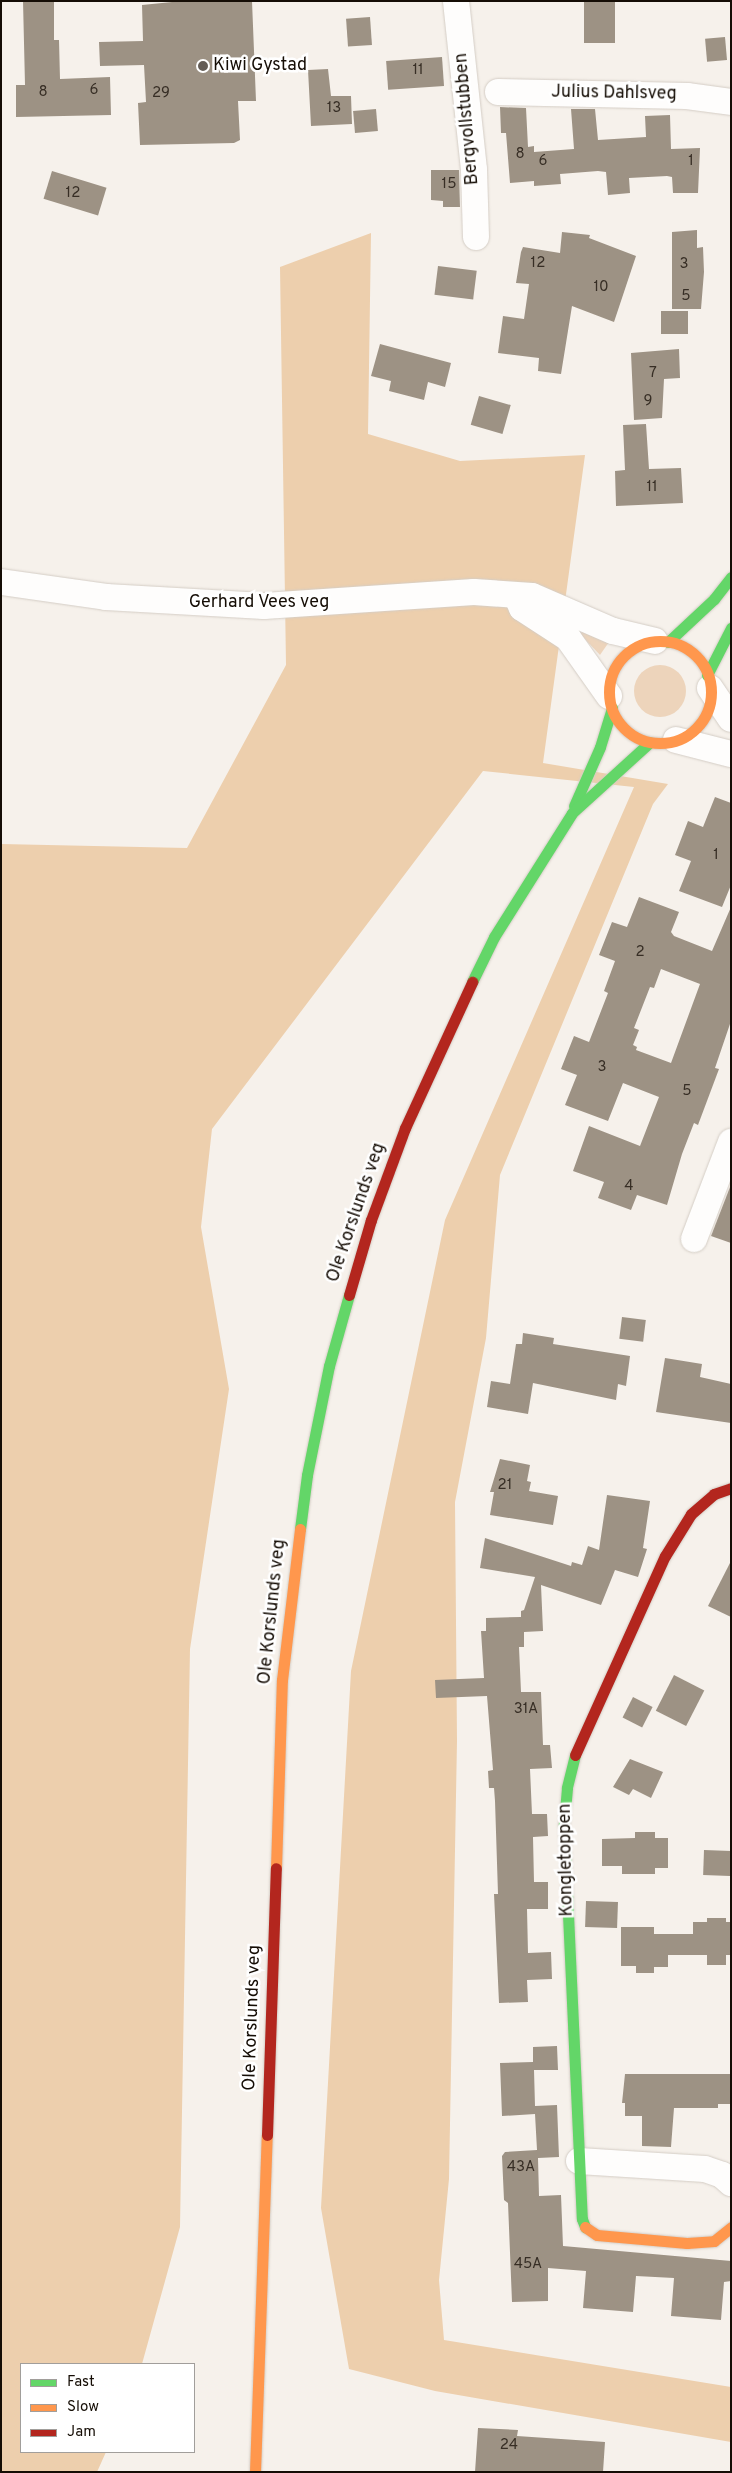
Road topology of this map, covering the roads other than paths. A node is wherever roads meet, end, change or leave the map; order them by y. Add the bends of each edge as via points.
1 (456, 1) edge
2 (498, 92) dead end
3 (731, 102) edge
4 (476, 238) dead end
5 (731, 577) edge
6 (1, 582) edge
7 (516, 597) junction
8 (731, 628) edge
9 (662, 641) junction
10 (709, 681) junction
11 (610, 702) junction
12 (731, 719) edge
13 (676, 740) junction
14 (650, 742) junction
15 (731, 754) edge
16 (572, 813) junction
17 (731, 1142) edge
18 (694, 1239) dead end
19 (731, 1488) edge
20 (580, 2161) junction
21 (731, 2183) edge
22 (731, 2227) edge
23 (255, 2472) edge

1 - 4 street, Bergvollstubben via 474,170
2 - 3 street, Julius Dahlsveg via 687,96
5 - 9 street via 714,599
6 - 7 street, Gerhard Vees veg via 193,604 309,604 474,592
7 - 9 street, Gerhard Vees veg via 532,596 613,630
7 - 11 street via 522,608 568,638
8 - 10 street
9 - 10 street via 692,653
9 - 11 street via 642,644 621,659 610,683
10 - 12 street
10 - 13 street via 706,714 698,725
11 - 14 street via 626,730
11 - 16 street, Ole Korslunds veg via 600,747 575,798
13 - 14 street
13 - 15 street
14 - 16 street, Ole Korslunds veg
16 - 23 street, Ole Korslunds veg via 494,936 405,1128 351,1282 306,1475 280,1718
17 - 18 street
19 - 20 street, Kongletoppen via 714,1494 691,1514 665,1556 578,1745 567,1788 564,1826
20 - 21 street via 705,2169 722,2175
20 - 22 street, Kongletoppen via 582,2219 586,2229 597,2235 687,2243 714,2241

